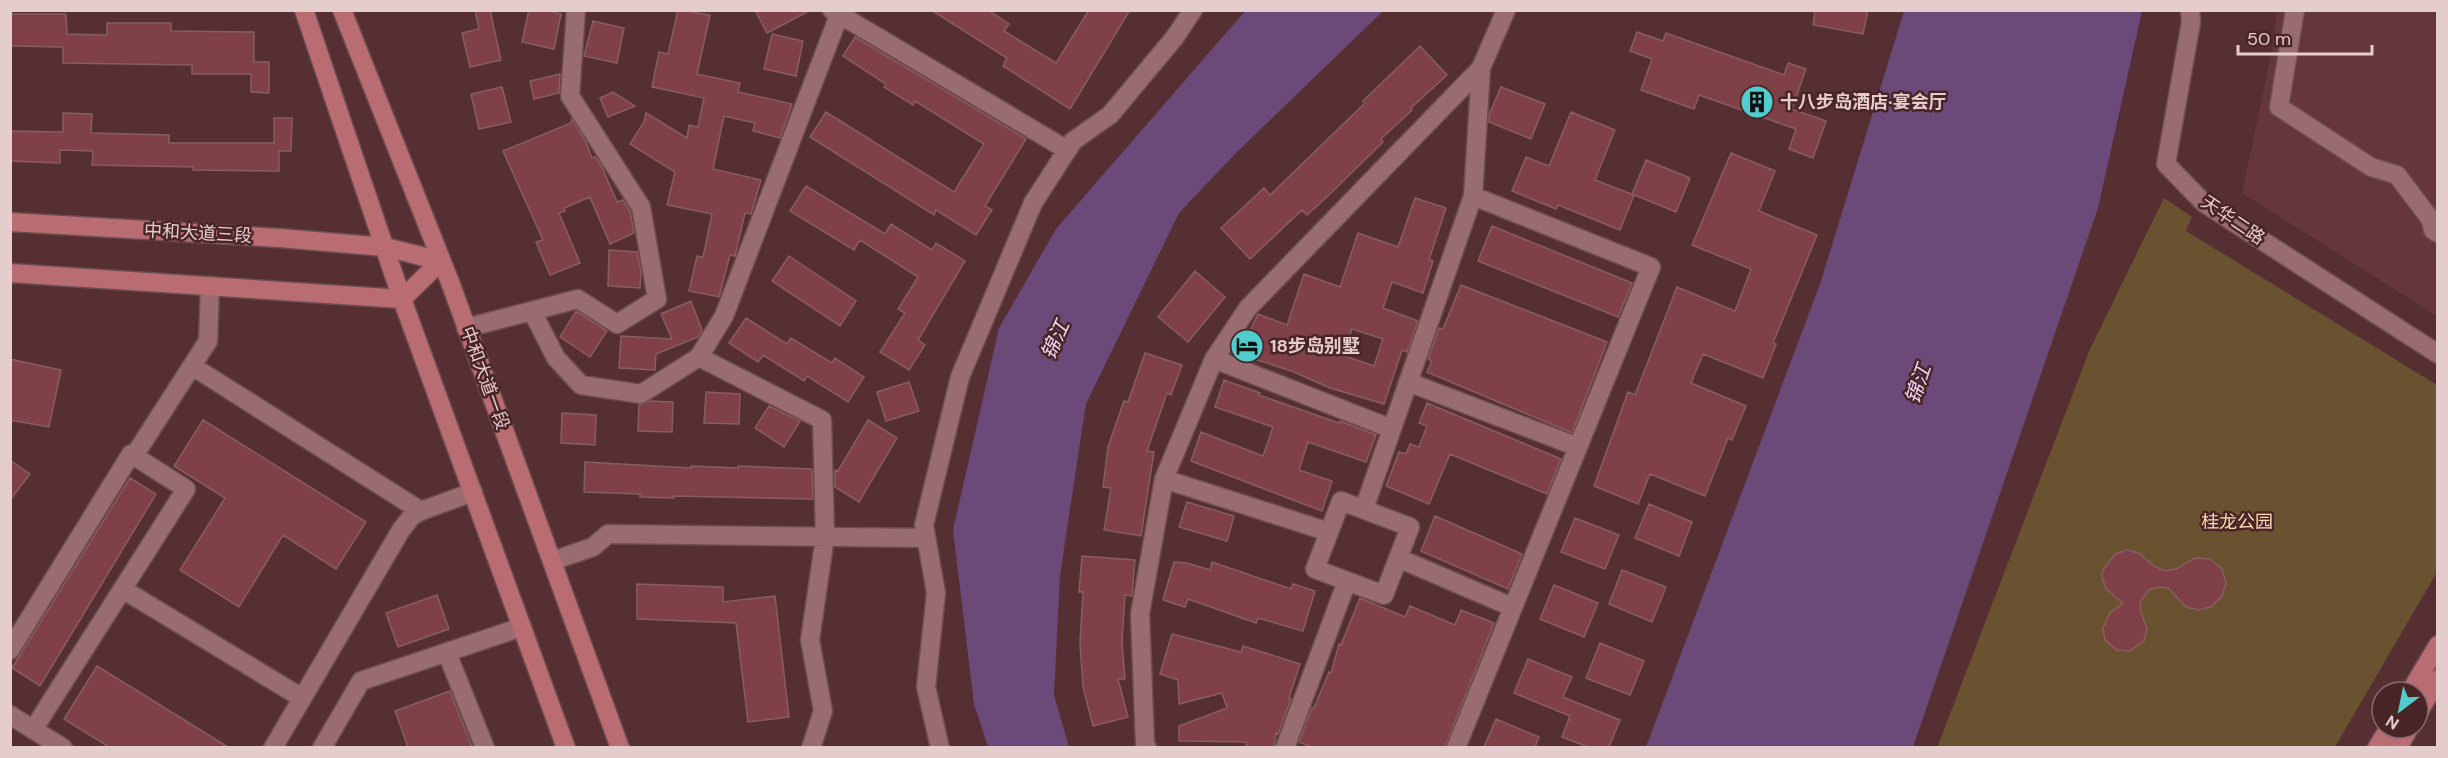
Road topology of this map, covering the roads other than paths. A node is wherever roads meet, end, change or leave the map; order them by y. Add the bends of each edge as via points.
1 (304, 10) edge
2 (342, 10) edge
3 (576, 10) edge
4 (1193, 10) edge
5 (1506, 10) edge
6 (2190, 10) edge
7 (2295, 10) edge
8 (837, 12) edge
9 (1481, 68) junction
10 (1067, 150) junction
11 (1473, 196) junction
12 (10, 222) edge
13 (2438, 233) edge
14 (385, 247) junction
15 (441, 261) junction
16 (10, 273) edge
17 (210, 286) junction
18 (402, 299) junction
19 (532, 313) junction
20 (466, 328) junction
21 (2438, 354) edge
22 (699, 357) junction
23 (1214, 359) junction
24 (192, 366) junction
25 (1408, 382) junction
26 (1392, 429) junction
27 (1578, 447) junction
28 (134, 456) junction
29 (1164, 479) junction
30 (473, 492) junction
31 (1364, 510) junction
32 (422, 511) junction
33 (1329, 532) junction
34 (825, 537) junction
35 (926, 538) junction
36 (1398, 558) junction
37 (552, 561) junction
38 (1347, 581) junction
39 (124, 590) junction
40 (1512, 607) junction
41 (522, 627) junction
42 (2438, 645) edge
43 (10, 650) edge
44 (447, 652) junction
45 (2438, 679) edge
46 (2417, 680) edge
47 (2430, 693) edge
48 (302, 698) junction
49 (10, 715) edge
50 (33, 729) junction
51 (63, 747) edge
52 (273, 747) edge
53 (322, 747) edge
54 (484, 747) edge
55 (566, 747) edge
56 (620, 747) edge
57 (811, 747) edge
58 (940, 747) edge
59 (1147, 747) edge
60 (1285, 747) edge
61 (1456, 747) edge

1 - 14 main road
2 - 15 main road, 中和大道一段
3 - 19 street via 570,96 641,207 657,299 617,324 578,300
4 - 10 street via 1110,115 1073,141
5 - 9 street
6 - 21 street, 天华二路 via 2166,164 2204,203
7 - 13 street via 2279,107 2371,167 2397,175
8 - 10 street
8 - 22 street via 724,316
9 - 11 street
9 - 23 street via 1248,308
10 - 35 street via 1033,203 960,377 924,525
11 - 25 street
11 - 27 street via 1651,267
12 - 14 main road, 中和大道三段
14 - 15 main road, 中和大道三段
14 - 18 main road
15 - 18 main road
15 - 20 main road, 中和大道一段
16 - 17 main road
17 - 18 main road
17 - 24 street via 208,341
18 - 30 main road
19 - 20 street
19 - 22 street via 556,358 581,385 641,394
20 - 37 main road, 中和大道一段
22 - 34 street via 822,420
23 - 26 street
23 - 29 street
24 - 28 street
24 - 32 street
25 - 26 street
25 - 27 street
26 - 31 street
27 - 40 street
28 - 39 street via 186,489
28 - 43 street via 130,454
29 - 33 street
29 - 59 street via 1140,614
30 - 32 street
30 - 41 main road
31 - 33 street via 1341,501
31 - 36 street via 1410,527
32 - 48 street via 412,516 401,530
33 - 38 street via 1315,569
34 - 35 street
34 - 37 street via 608,534 593,547
34 - 57 street via 810,640 823,711
35 - 58 street via 936,593 926,687
36 - 38 street via 1384,596
36 - 40 street
37 - 56 main road, 中和大道一段
38 - 60 street
39 - 48 street
39 - 50 street
40 - 61 street
41 - 44 street
41 - 55 main road
42 - 46 main road
44 - 53 street via 362,681
44 - 54 street
45 - 47 main road
48 - 52 street
49 - 50 street
50 - 51 street

